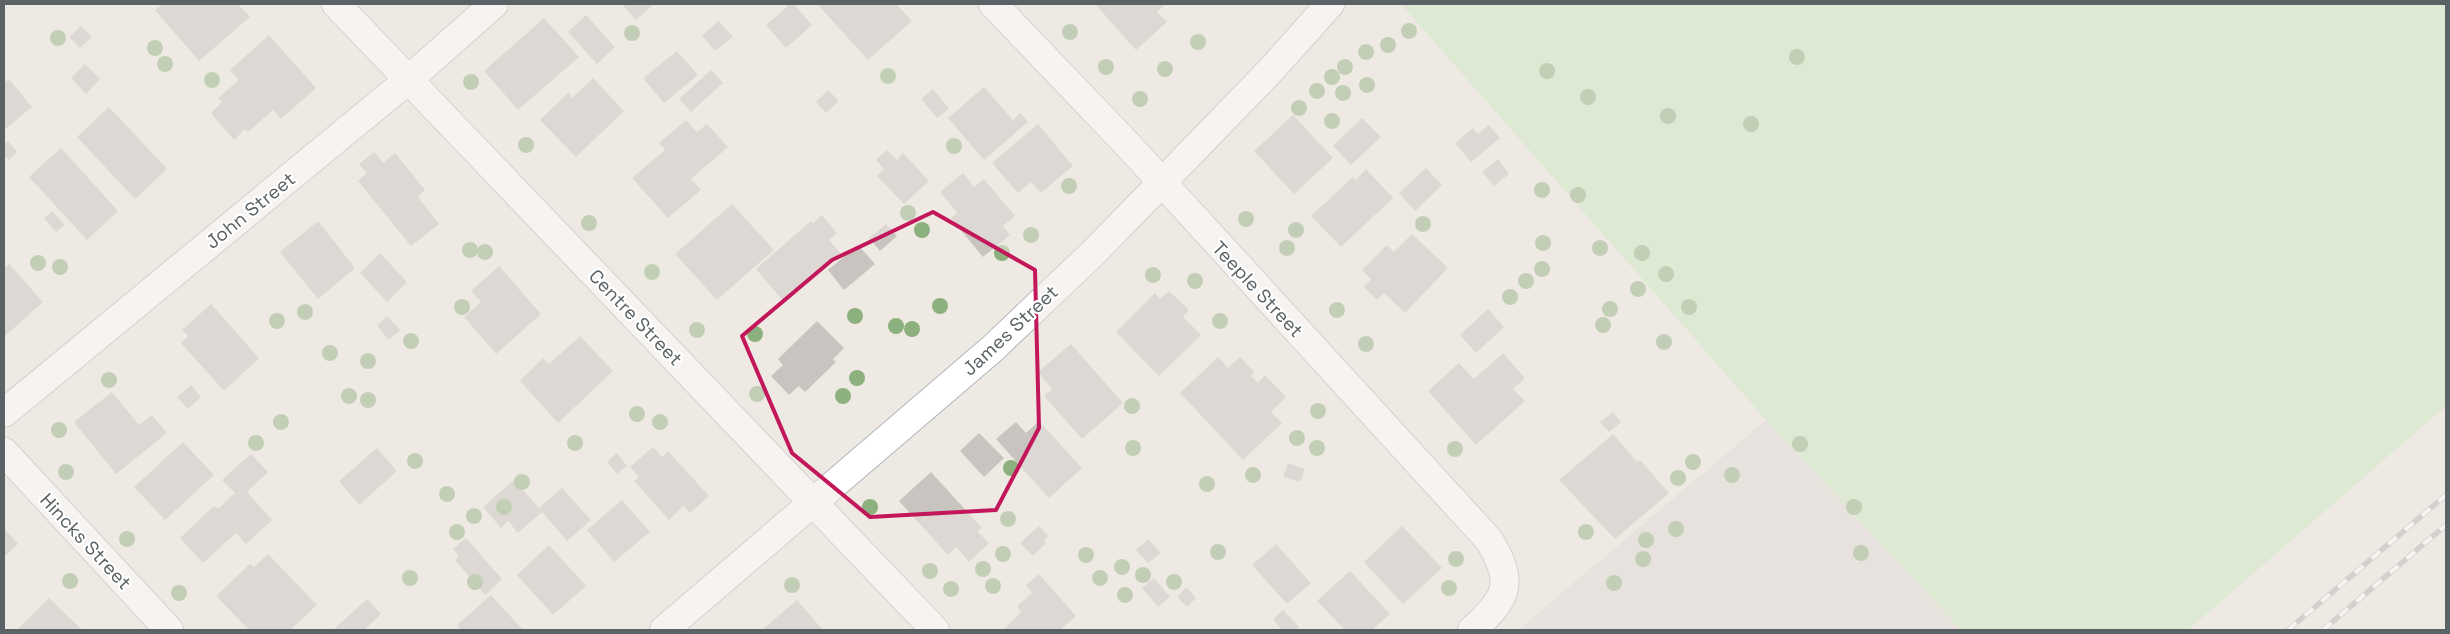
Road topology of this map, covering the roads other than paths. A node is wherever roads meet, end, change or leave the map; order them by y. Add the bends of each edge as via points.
1 (336, 4) edge
2 (494, 4) edge
3 (993, 4) edge
4 (1330, 4) edge
5 (408, 80) junction
6 (1161, 183) junction
7 (4, 413) edge
8 (4, 452) edge
9 (814, 502) junction
10 (169, 630) edge
11 (664, 630) edge
12 (935, 630) edge
13 (1472, 630) edge

1 - 5 street, Centre Street
2 - 5 street, John Street
3 - 6 street, Teeple Street
4 - 6 street, James Street
5 - 7 street, John Street
5 - 9 street, Centre Street
6 - 9 street, James Street via 992,349
6 - 13 street, Teeple Street via 1489,540 1503,562 1505,584 1502,599
8 - 10 street, Hincks Street
9 - 11 street, James Street
9 - 12 street, Centre Street

